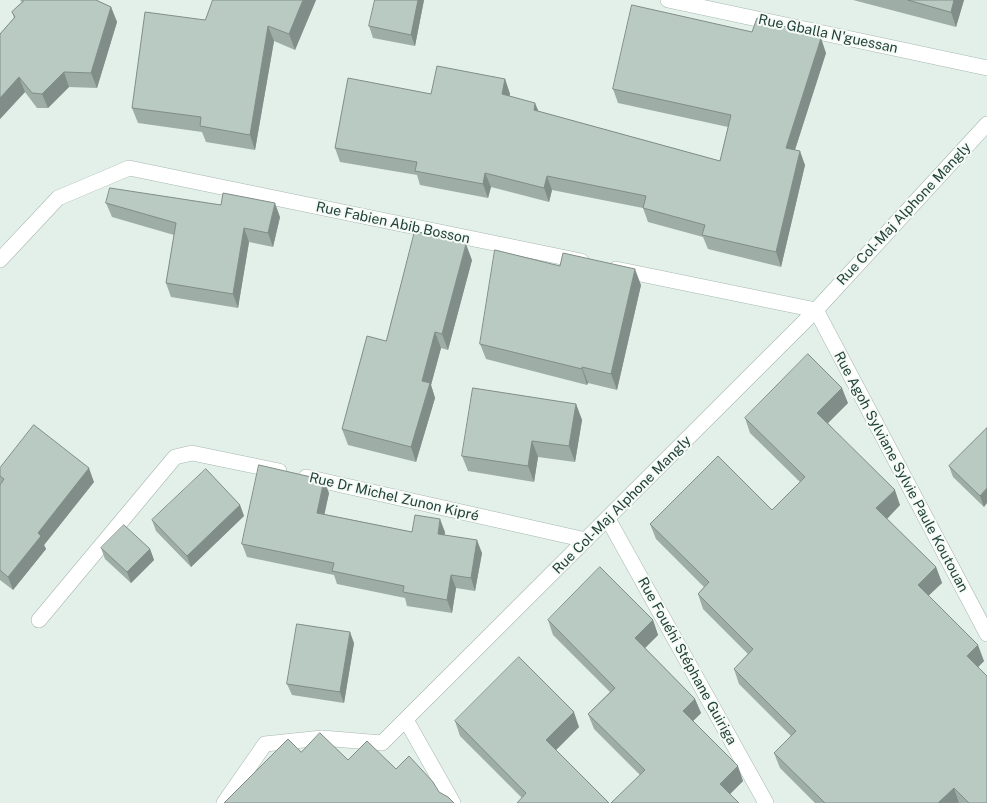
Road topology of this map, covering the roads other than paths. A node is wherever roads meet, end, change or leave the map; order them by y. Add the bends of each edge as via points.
1 (668, 0) edge
2 (987, 68) edge
3 (987, 124) edge
4 (0, 260) edge
5 (816, 310) junction
6 (608, 519) junction
7 (586, 540) junction
8 (39, 620) dead end
9 (987, 634) edge
10 (406, 720) junction
11 (224, 803) edge
12 (453, 803) edge
13 (766, 803) edge

1 - 2 street, Rue Gballa N'guessan
3 - 5 street, Rue Col-Maj Alphone Mangly
4 - 5 street, Rue Fabien Abib Bosson via 58,198 129,168
5 - 6 street, Rue Col-Maj Alphone Mangly
5 - 9 street, Rue Agoh Sylviane Sylvie Paule Koutouan
6 - 7 street, Rue Col-Maj Alphone Mangly
6 - 13 street, Rue Fouéhi Stéphane Guiriga
7 - 8 street, Rue Dr Michel Zunon Kipré via 192,453 175,457
7 - 10 street, Rue Col-Maj Alphone Mangly
10 - 11 street, Rue Col-Maj Alphone Mangly via 382,743 322,738 265,744
10 - 12 street

